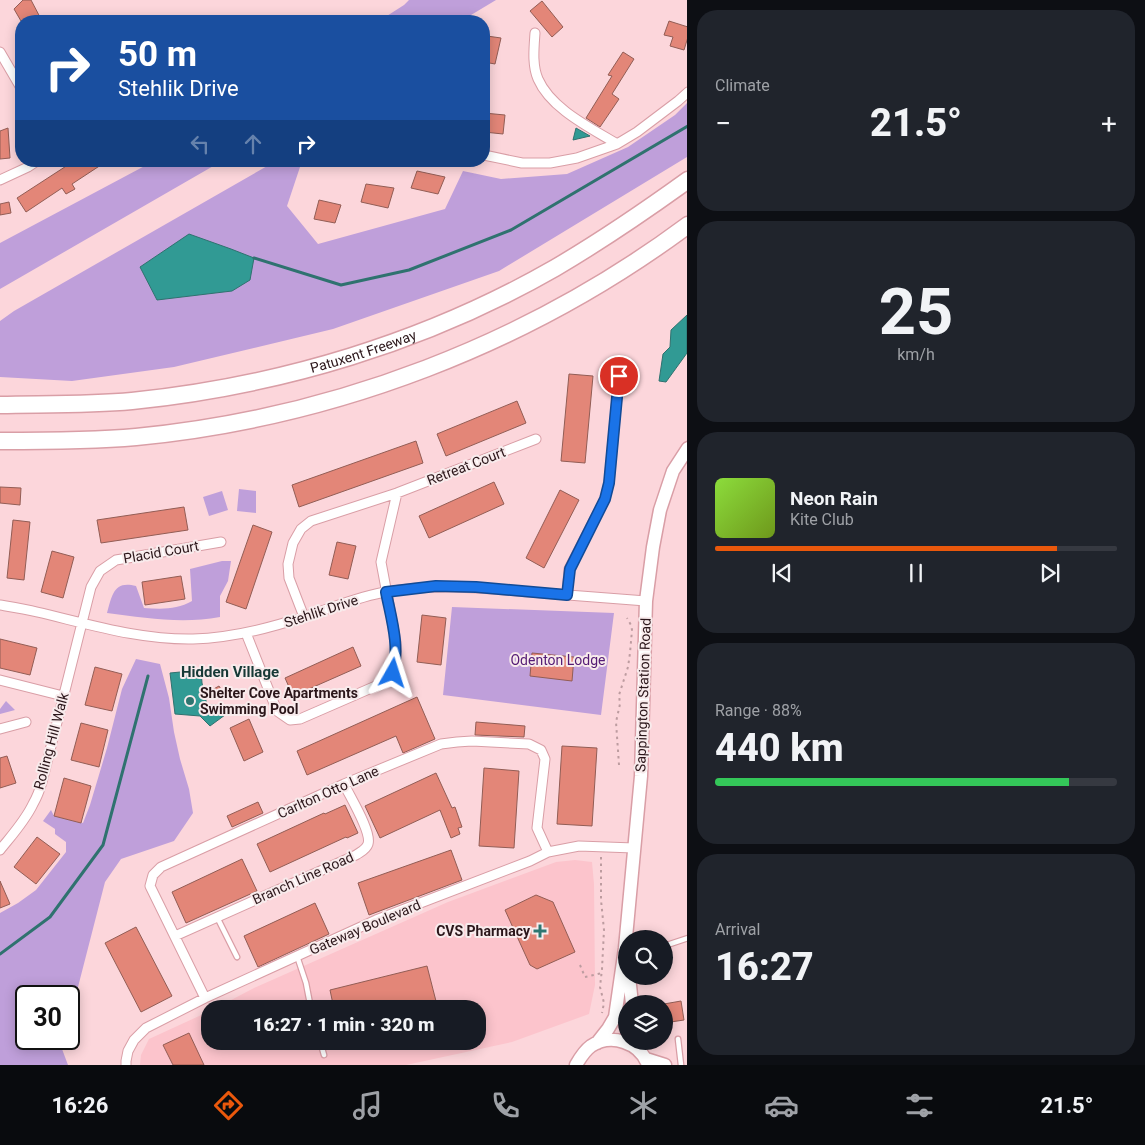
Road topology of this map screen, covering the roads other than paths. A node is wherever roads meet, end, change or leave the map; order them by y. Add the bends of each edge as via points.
1 (534, 33) dead end
2 (0, 52) edge
3 (15, 78) edge
4 (687, 93) edge
5 (617, 144) junction
6 (490, 156) edge
7 (25, 167) edge
8 (0, 180) edge
9 (687, 181) edge
10 (687, 226) edge
11 (619, 376) dead end
12 (0, 405) edge
13 (536, 439) dead end
14 (0, 441) edge
15 (687, 450) edge
16 (397, 493) junction
17 (221, 542) dead end
18 (386, 592) junction
19 (567, 595) junction
20 (646, 601) junction
21 (0, 605) edge
22 (304, 617) junction
23 (81, 623) junction
24 (246, 633) junction
25 (0, 680) edge
26 (63, 696) junction
27 (26, 722) dead end
28 (0, 730) edge
29 (344, 784) junction
30 (634, 848) junction
31 (0, 850) edge
32 (548, 852) junction
33 (217, 917) junction
34 (628, 930) edge
35 (175, 936) junction
36 (687, 938) edge
37 (673, 943) edge
38 (297, 956) junction
39 (237, 957) dead end
40 (620, 985) edge
41 (205, 998) junction
42 (309, 1000) edge
43 (678, 1039) dead end
44 (618, 1040) edge
45 (597, 1044) junction
46 (323, 1050) edge
47 (638, 1050) edge
48 (324, 1055) dead end
49 (646, 1062) edge
50 (576, 1063) edge
51 (126, 1065) edge
52 (665, 1065) edge
53 (681, 1065) edge

1 - 5 street via 535,66 544,89 564,111
2 - 3 street
4 - 5 street
5 - 6 street via 577,158 550,162 522,163
7 - 8 street
9 - 12 highway, Patuxent Freeway via 617,230 511,292 414,334 351,356 250,383 190,393 131,401
10 - 14 highway via 638,260 530,323 482,346 363,391 303,408 195,430 79,441
11 - 19 street via 609,483 605,499 570,569
13 - 16 street, Retreat Court
15 - 20 main road, Sappington Station Road via 673,471 660,510
16 - 18 street via 381,562
16 - 22 street, Retreat Court via 312,521 301,529 293,543 288,564 289,578
17 - 23 street, Placid Court via 116,560 100,571 90,587
18 - 19 street, Stehlik Drive via 436,586
18 - 22 street, Stehlik Drive
18 - 24 street via 396,642 393,673 386,682 300,719 290,720 277,711
19 - 20 street, Stehlik Drive
20 - 30 main road, Sappington Station Road via 641,776
21 - 23 street, Stehlik Drive
22 - 24 street, Stehlik Drive
23 - 24 street, Stehlik Drive via 156,638 191,639
23 - 26 street, Rolling Hill Walk
25 - 26 street
26 - 31 street, Rolling Hill Walk via 34,804
27 - 28 street
29 - 32 street, Carlton Otto Lane via 441,744 472,741 529,744 541,750 545,760 537,828
29 - 33 street, Branch Line Road via 367,831 369,842 365,849
29 - 35 street, Carlton Otto Lane via 161,867 153,875 150,886
30 - 32 street, Gateway Boulevard via 579,846
30 - 34 main road, Sappington Station Road
32 - 38 street, Gateway Boulevard via 376,920
33 - 35 street, Branch Line Road
33 - 39 lane
35 - 41 street, Carlton Otto Lane
36 - 37 lane
38 - 41 street, Gateway Boulevard
38 - 42 lane
40 - 45 main road, Sappington Station Road via 615,1017
41 - 51 street, Gateway Boulevard via 146,1028 128,1051
43 - 53 lane
44 - 45 main road
45 - 50 main road, Sappington Station Road
46 - 48 lane
47 - 49 main road
49 - 52 main road

